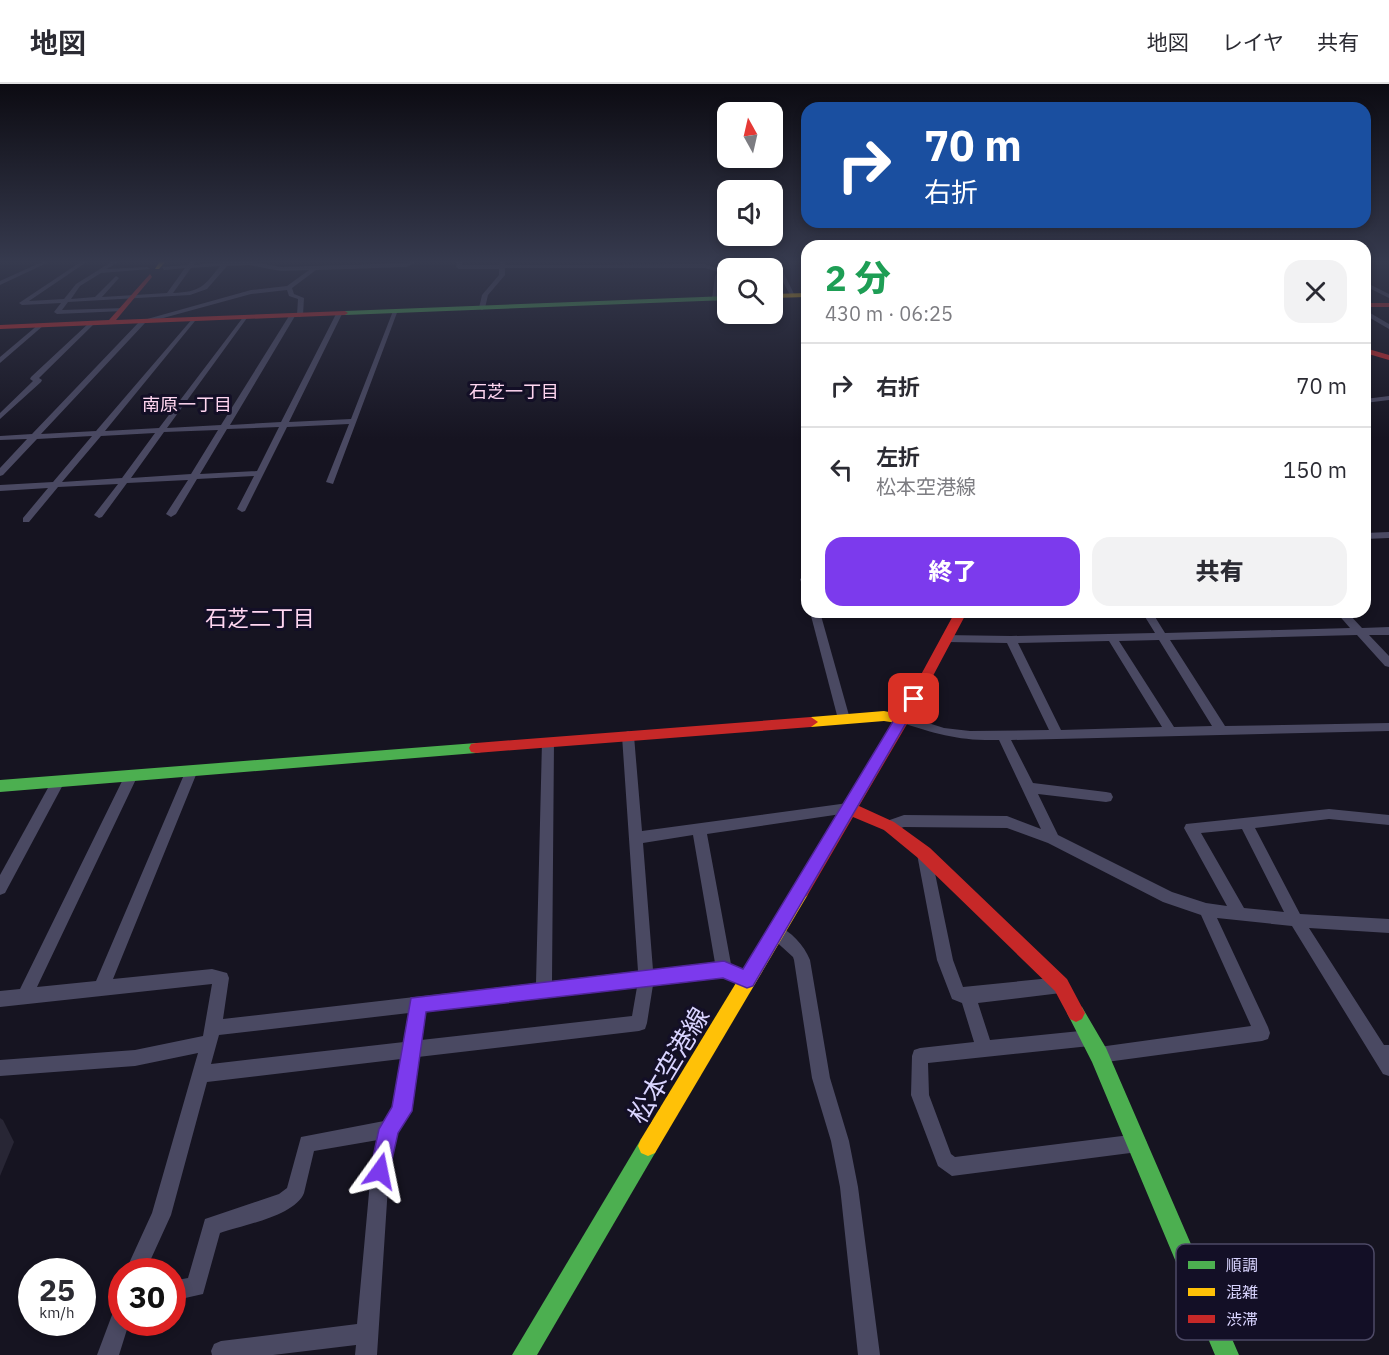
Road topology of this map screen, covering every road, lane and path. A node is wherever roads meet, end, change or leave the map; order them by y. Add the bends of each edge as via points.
1 (150, 320) edge
2 (185, 320) edge
3 (193, 320) edge
4 (242, 320) edge
5 (293, 320) edge
6 (336, 320) edge
7 (392, 320) edge
8 (111, 322) joint
9 (144, 322) junction
10 (92, 323) junction
11 (41, 325) junction
12 (0, 327) edge
13 (1371, 352) edge
14 (1389, 358) edge
15 (0, 361) edge
16 (1389, 398) edge
17 (1371, 401) edge
18 (0, 417) edge
19 (353, 421) junction
20 (285, 424) junction
21 (222, 428) junction
22 (160, 430) junction
23 (99, 434) junction
24 (34, 437) junction
25 (0, 438) edge
26 (0, 473) edge
27 (260, 473) junction
28 (194, 477) junction
29 (124, 481) junction
30 (330, 482) dead end
31 (55, 484) junction
32 (0, 488) edge
33 (242, 509) dead end
34 (171, 514) dead end
35 (99, 515) dead end
36 (26, 520) dead end
37 (1371, 536) edge
38 (1389, 536) edge
39 (817, 618) edge
40 (958, 618) edge
41 (1151, 618) edge
42 (1346, 618) edge
43 (1389, 631) edge
44 (1359, 632) junction
45 (1163, 636) junction
46 (947, 638) junction
47 (1112, 638) junction
48 (1011, 640) junction
49 (1389, 663) edge
50 (844, 719) junction
51 (903, 719) junction
52 (1389, 727) edge
53 (1221, 730) junction
54 (1170, 731) junction
55 (1057, 734) junction
56 (1003, 735) junction
57 (628, 736) junction
58 (548, 742) junction
59 (192, 770) junction
60 (132, 775) junction
61 (59, 781) junction
62 (0, 786) edge
63 (1029, 788) junction
64 (1106, 797) dead end
65 (849, 808) junction
66 (1389, 820) edge
67 (1246, 823) junction
68 (889, 826) junction
69 (699, 829) junction
70 (636, 838) junction
71 (1053, 839) junction
72 (924, 853) junction
73 (6, 868) edge
74 (0, 890) edge
75 (1206, 910) junction
76 (1239, 913) junction
77 (1296, 920) junction
78 (1389, 926) edge
79 (776, 932) junction
80 (724, 969) junction
81 (646, 978) junction
82 (747, 980) junction
83 (1061, 985) junction
84 (101, 988) junction
85 (544, 989) junction
86 (25, 996) junction
87 (968, 996) junction
88 (0, 999) edge
89 (418, 1004) junction
90 (211, 1035) junction
91 (1090, 1038) junction
92 (984, 1048) junction
93 (410, 1050) junction
94 (1099, 1055) junction
95 (1386, 1058) edge
96 (0, 1068) edge
97 (200, 1074) junction
98 (389, 1129) junction
99 (1138, 1143) junction
100 (1180, 1244) edge
101 (141, 1258) edge
102 (186, 1289) edge
103 (367, 1333) junction
104 (114, 1336) edge
105 (1221, 1340) edge
106 (221, 1351) dead end
107 (108, 1355) edge
108 (366, 1355) edge
109 (524, 1355) edge
110 (869, 1355) edge
111 (1227, 1355) edge

1 - 9 street
2 - 9 main road
3 - 23 street
4 - 22 street
5 - 21 street
6 - 20 street
7 - 19 street
8 - 9 main road
8 - 10 main road
9 - 24 street
10 - 11 main road
10 - 18 street
11 - 12 main road
11 - 15 street
13 - 14 main road
16 - 17 street
19 - 20 street
19 - 30 street
20 - 21 street
20 - 27 street
21 - 22 street
21 - 28 street
22 - 23 street
22 - 29 street
23 - 24 street
23 - 31 street
24 - 25 street
24 - 26 street
27 - 28 street
27 - 33 street
28 - 29 street
28 - 34 street
29 - 31 street
29 - 35 street
31 - 32 street
31 - 36 street
37 - 38 street
39 - 50 street
40 - 46 main road, 松本空港線
41 - 45 street
42 - 44 street
43 - 44 street
44 - 45 street
44 - 49 street
45 - 47 street
45 - 53 street
46 - 48 street
46 - 51 main road, 松本空港線
47 - 48 street
47 - 54 street
48 - 55 street
50 - 51 main road
50 - 57 main road
51 - 56 street via 962,734
51 - 65 main road, 松本空港線
52 - 53 street
53 - 54 street
54 - 55 street
55 - 56 street
56 - 63 street
57 - 58 main road
57 - 70 street
58 - 59 main road
58 - 85 street
59 - 60 main road
59 - 84 street
60 - 61 main road
60 - 86 street
61 - 62 main road
61 - 73 street
63 - 64 street
63 - 71 street
65 - 68 main road
65 - 69 street
65 - 79 main road, 松本空港線
66 - 67 street via 1329,814
67 - 76 street via 1191,828
67 - 77 street
68 - 71 street via 904,821 1007,822
68 - 72 main road
69 - 70 street
69 - 80 street
70 - 81 street
71 - 75 street via 1168,897
72 - 83 main road
72 - 87 street via 945,960 958,994
73 - 74 street
75 - 76 street
75 - 94 street via 1262,1033
76 - 77 street
77 - 78 street
77 - 95 street
79 - 82 main road, 松本空港線
79 - 110 street via 799,952 802,960 821,1078 849,1187
80 - 81 street
80 - 82 street
81 - 85 street
81 - 93 street via 639,1023
82 - 109 main road, 松本空港線
83 - 87 street
83 - 91 main road
84 - 86 street
84 - 90 street via 221,978
85 - 89 street
86 - 88 street
87 - 92 street
89 - 90 street
89 - 93 street
90 - 96 street via 135,1058
90 - 97 street
91 - 92 street
91 - 94 main road
92 - 99 street via 920,1056 920,1095 944,1160 952,1167
93 - 97 street
93 - 98 street via 402,1111
94 - 99 main road
97 - 101 street via 161,1215
98 - 102 street via 307,1143 295,1192 285,1202 212,1226 196,1287
98 - 103 street via 380,1171
99 - 100 main road
103 - 106 street
103 - 108 street
104 - 107 street
105 - 111 main road

